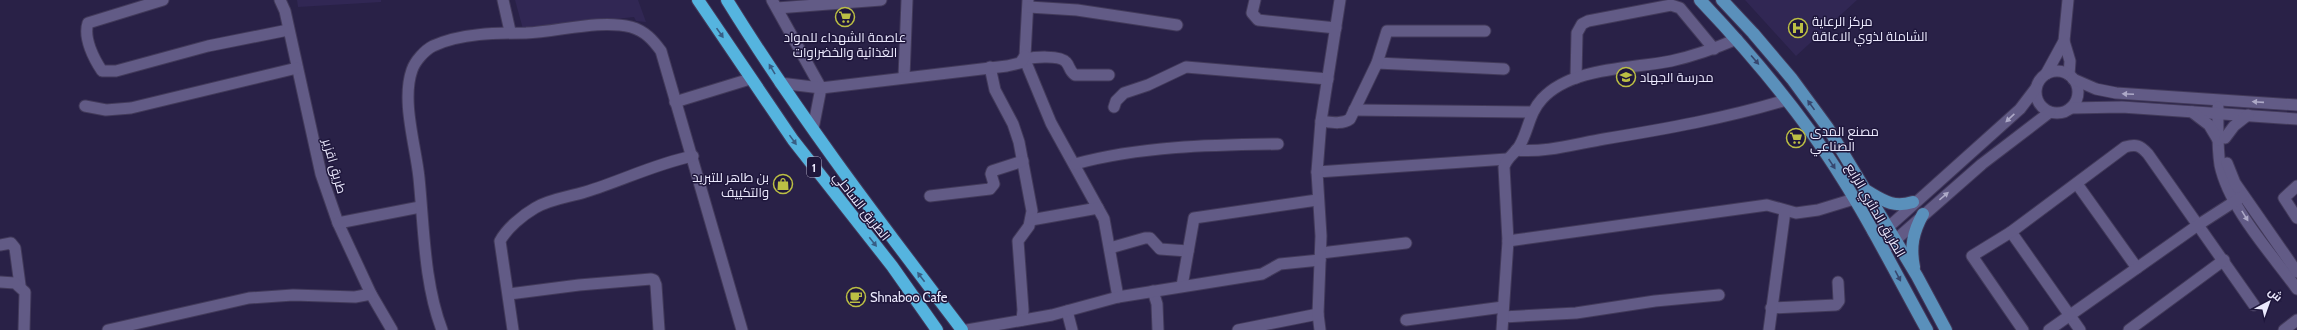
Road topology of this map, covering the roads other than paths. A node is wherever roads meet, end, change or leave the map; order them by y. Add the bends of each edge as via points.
1 (163, 0) edge
2 (280, 0) edge
3 (503, 0) edge
4 (698, 0) edge
5 (727, 0) edge
6 (881, 0) edge
7 (907, 0) edge
8 (1255, 0) edge
9 (1340, 0) edge
10 (1700, 0) edge
11 (1722, 0) edge
12 (2068, 0) edge
13 (774, 4) edge
14 (1029, 4) edge
15 (284, 5) edge
16 (1177, 25) dead end
17 (1336, 28) junction
18 (288, 30) junction
19 (510, 31) junction
20 (1485, 31) dead end
21 (1737, 39) junction
22 (2064, 41) junction
23 (1714, 49) junction
24 (1025, 58) junction
25 (1377, 62) junction
26 (990, 67) junction
27 (298, 68) junction
28 (1504, 69) dead end
29 (2046, 74) junction
30 (1109, 75) dead end
31 (904, 77) junction
32 (2071, 77) junction
33 (1576, 78) junction
34 (750, 79) junction
35 (1328, 79) junction
36 (780, 83) junction
37 (821, 88) junction
38 (2036, 88) junction
39 (2222, 99) junction
40 (1786, 100) junction
41 (675, 102) junction
42 (2297, 105) edge
43 (85, 106) dead end
44 (1114, 107) dead end
45 (2071, 108) junction
46 (1354, 110) junction
47 (1532, 112) junction
48 (2050, 112) junction
49 (2191, 112) junction
50 (2221, 114) junction
51 (2248, 115) junction
52 (2297, 119) edge
53 (1321, 121) junction
54 (813, 129) junction
55 (2222, 140) junction
56 (1278, 144) dead end
57 (1516, 150) junction
58 (693, 156) junction
59 (1507, 159) junction
60 (1023, 161) junction
61 (1075, 164) junction
62 (1317, 172) junction
63 (2077, 184) junction
64 (2297, 186) edge
65 (1866, 191) junction
66 (930, 196) dead end
67 (1854, 199) junction
68 (2240, 199) junction
69 (1317, 200) junction
70 (1914, 202) junction
71 (420, 207) junction
72 (1098, 208) junction
73 (1785, 211) junction
74 (1923, 214) junction
75 (2297, 218) edge
76 (1031, 220) junction
77 (338, 223) junction
78 (2198, 225) junction
79 (1886, 227) junction
80 (1873, 232) junction
81 (2011, 232) junction
82 (1508, 241) junction
83 (1895, 241) junction
84 (1406, 243) dead end
85 (0, 244) edge
86 (1110, 248) junction
87 (1884, 250) junction
88 (1188, 251) junction
89 (1320, 257) junction
90 (2224, 260) junction
91 (2137, 268) junction
92 (2293, 269) edge
93 (1917, 276) junction
94 (0, 282) edge
95 (1838, 282) dead end
96 (20, 285) junction
97 (1182, 286) junction
98 (2297, 289) edge
99 (1153, 291) junction
100 (371, 294) junction
101 (508, 294) junction
102 (1719, 295) dead end
103 (1118, 297) junction
104 (2254, 305) dead end
105 (1771, 308) junction
106 (1068, 311) junction
107 (1503, 312) junction
108 (1318, 314) junction
109 (2070, 317) junction
110 (1022, 320) junction
111 (1406, 320) dead end
112 (2297, 320) edge
113 (24, 330) edge
114 (108, 330) edge
115 (392, 330) edge
116 (442, 330) edge
117 (513, 330) edge
118 (659, 330) edge
119 (742, 330) edge
120 (937, 330) edge
121 (962, 330) edge
122 (967, 330) edge
123 (1072, 330) edge
124 (1158, 330) edge
125 (1238, 330) edge
126 (1320, 330) edge
127 (1502, 330) edge
128 (1770, 330) edge
129 (1927, 330) edge
130 (1946, 330) edge
131 (2022, 330) edge
132 (2049, 330) edge
133 (2080, 330) edge
134 (2129, 330) edge
135 (2284, 330) edge

1 - 18 street via 88,23 93,55 102,71 116,71 208,46
2 - 15 street, طريق اقزير
3 - 19 street
4 -> 34 highway, الطريق الساحلي / 1
36 -> 5 highway, الطريق الساحلي
6 - 13 street
7 - 31 street
8 - 17 street via 1252,13 1258,20
9 - 17 street
10 - 21 main road, الطريق الدائري الرابع
65 -> 11 main road, الطريق الدائري الرابع via 1828,128 1792,79
12 - 22 street
13 - 37 street
14 - 16 street
14 - 24 street
15 - 18 street, طريق اقزير
17 - 35 street
18 - 27 street, طريق اقزير
19 - 41 street via 525,33 618,25 644,32 661,51
19 - 71 street via 433,46 419,57 412,70 408,102
20 - 25 street via 1390,30 1385,36
21 - 23 street
21 -> 40 main road, الطريق الدائري الرابع
22 - 29 street
22 - 32 street via 2070,61
23 - 33 street via 1670,61
23 - 33 street via 1680,8 1671,5 1588,21 1582,24 1577,33
24 - 26 street via 1014,64
24 - 30 street via 1039,57 1066,61 1075,75
24 - 61 street via 1051,123
25 - 28 street
25 - 46 street
26 - 31 street
26 - 60 street via 995,90 1013,124
27 - 43 street via 131,108 106,110
27 - 77 street, طريق اقزير via 321,174
29 - 32 street via 2057,71
29 - 38 street
31 - 37 street
39 -> 32 street via 2116,93 2096,89
32 - 45 street via 2076,85 2077,97
33 - 47 street via 1544,97
34 - 41 street
34 -> 120 highway, الطريق الساحلي / 1 via 793,140 892,266
35 - 44 street via 1186,67 1124,93
35 - 53 street
36 - 37 street
36 - 54 highway, الطريق الساحلي
37 - 54 street
38 - 48 street via 2039,102
38 -> 70 street via 2009,119
42 -> 39 street
39 - 50 street
40 - 57 street via 1742,114 1626,136 1532,151
40 -> 67 main road, الطريق الدائري الرابع
41 - 58 street
45 - 48 street via 2061,112
45 - 49 street via 2122,107
46 - 47 street
46 - 53 street via 1346,122
47 - 57 street
74 -> 48 street via 2015,137
49 - 50 street
49 - 55 street via 2209,125
50 - 51 street
50 - 55 street
51 - 52 street
51 - 55 street
53 - 62 street
121 -> 54 highway, الطريق الساحلي
55 - 68 street via 2221,166
56 - 61 street via 1190,146
57 - 59 street
58 - 101 street via 668,161 586,192 545,203 522,218 500,241
58 - 119 street via 697,179
59 - 62 street
59 - 82 street via 1504,180
60 - 66 street via 992,171 994,184 990,189
60 - 76 street
61 - 72 street
62 - 69 street
63 - 78 street via 2125,147 2135,144 2148,154
63 - 81 street
63 - 91 street
64 - 75 street via 2284,198
65 - 70 main road via 1885,203 1894,205
65 - 79 main road, الطريق الدائري الرابع
67 - 73 street via 1818,210 1796,213
67 - 80 main road, الطريق الدائري الرابع
68 - 78 street
68 - 92 street
69 - 88 street via 1196,216 1192,221
69 - 89 street
70 - 79 street
71 - 77 street
71 - 116 street via 435,312
72 - 76 street
72 - 86 street via 1104,219
73 - 82 street via 1767,205
73 - 105 street
74 - 83 street
74 - 93 main road via 1911,242
76 - 110 street via 1018,241 1024,310
77 - 100 street, طريق اقزير
78 - 90 street
78 - 91 street
79 - 80 street
79 - 83 main road, الطريق الدائري الرابع
80 - 87 main road, الطريق الدائري الرابع
81 - 109 street
81 - 131 street via 1972,257
82 - 107 street
83 - 87 street
83 - 93 main road, الطريق الدائري الرابع
84 - 89 street
85 - 96 street via 11,243 15,248
86 - 88 street via 1150,238 1160,249
86 - 103 street
87 -> 129 main road, الطريق الدائري الرابع
88 - 97 street
89 - 97 street via 1280,264 1262,274
89 - 108 street
90 - 104 street
90 - 134 street
91 - 109 street
92 - 98 street
93 - 130 main road, الطريق الدائري الرابع
94 - 96 street
95 - 105 street via 1839,301 1836,305
96 - 113 street via 26,297
97 - 99 street
99 - 103 street
99 - 124 street via 1157,304
100 - 114 street via 355,297 293,295 249,298
100 - 115 street, طريق اقزير
101 - 117 street
101 - 118 street via 651,279 656,285
102 - 107 street via 1655,301 1576,313
103 - 106 street
105 - 128 street
106 - 110 street
106 - 123 street
107 - 111 street
107 - 127 street
108 - 125 street
108 - 126 street
109 - 132 street
109 - 133 street
110 - 122 street
112 - 135 street

